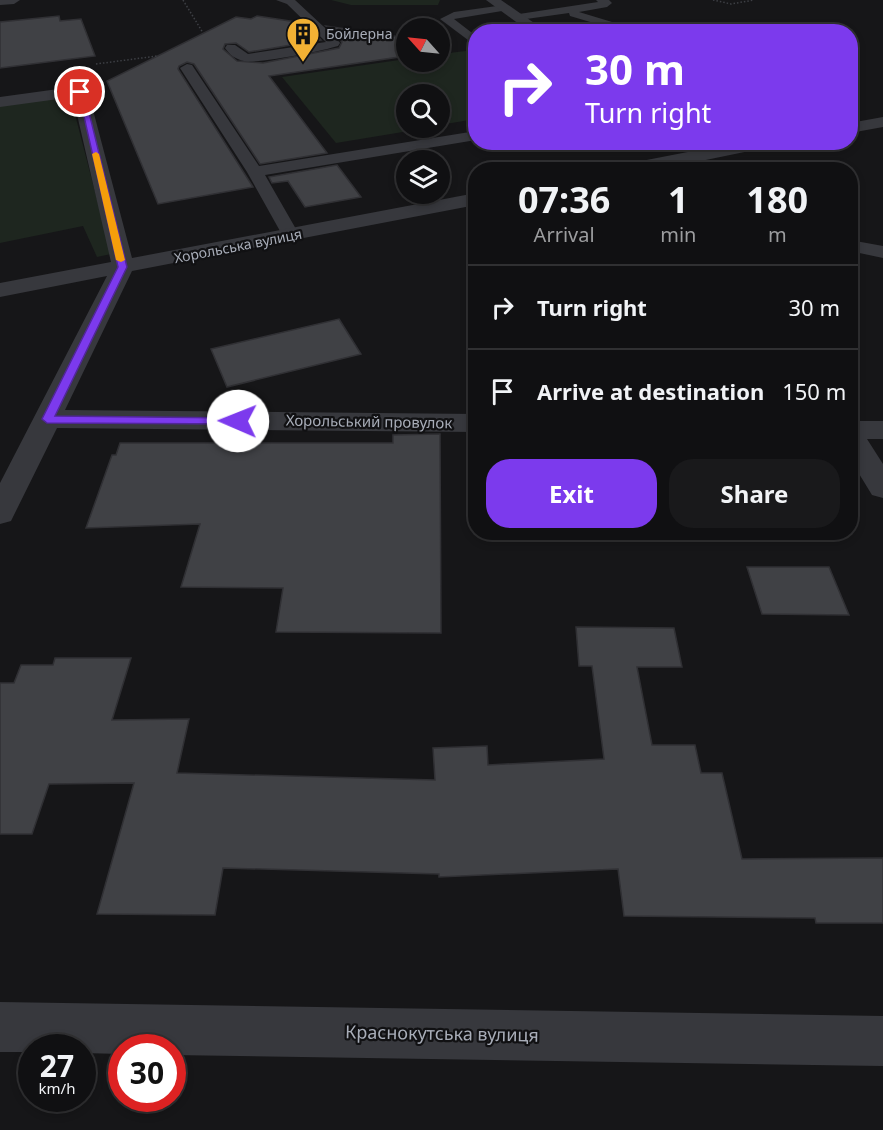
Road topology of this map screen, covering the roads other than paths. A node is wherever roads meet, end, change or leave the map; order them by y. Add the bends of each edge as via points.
1 (14, 0) edge
2 (282, 0) edge
3 (492, 0) edge
4 (602, 0) edge
5 (0, 2) edge
6 (504, 8) junction
7 (563, 11) junction
8 (519, 17) junction
9 (529, 24) edge
10 (610, 24) edge
11 (468, 36) edge
12 (231, 48) dead end
13 (187, 68) dead end
14 (0, 102) edge
15 (883, 122) edge
16 (858, 127) edge
17 (468, 136) edge
18 (729, 150) edge
19 (699, 156) edge
20 (668, 162) edge
21 (255, 172) junction
22 (468, 202) edge
23 (291, 236) junction
24 (858, 247) edge
25 (883, 252) edge
26 (123, 267) junction
27 (0, 290) edge
28 (47, 419) junction
29 (468, 423) edge
30 (858, 430) edge
31 (883, 430) edge
32 (858, 448) edge
33 (883, 488) edge
34 (0, 513) edge
35 (0, 1027) edge
36 (883, 1041) edge

1 - 5 street
2 - 12 lane via 291,2 334,43 247,58
3 - 6 street
4 - 7 lane via 606,3 603,5
6 - 8 street
6 - 11 lane via 446,19
7 - 8 lane
7 - 10 lane
8 - 9 street
13 - 21 lane
14 - 26 street via 80,92
15 - 16 street
17 - 21 lane
18 - 19 street
19 - 20 street
21 - 23 lane
22 - 23 street, Хорольська вулиця
23 - 26 street, Хорольська вулиця
24 - 25 lane
26 - 27 street, Хорольська вулиця
26 - 28 street
28 - 29 street, Хорольський провулок
28 - 34 street
30 - 31 street
32 - 33 street
35 - 36 street, Краснокутська вулиця

